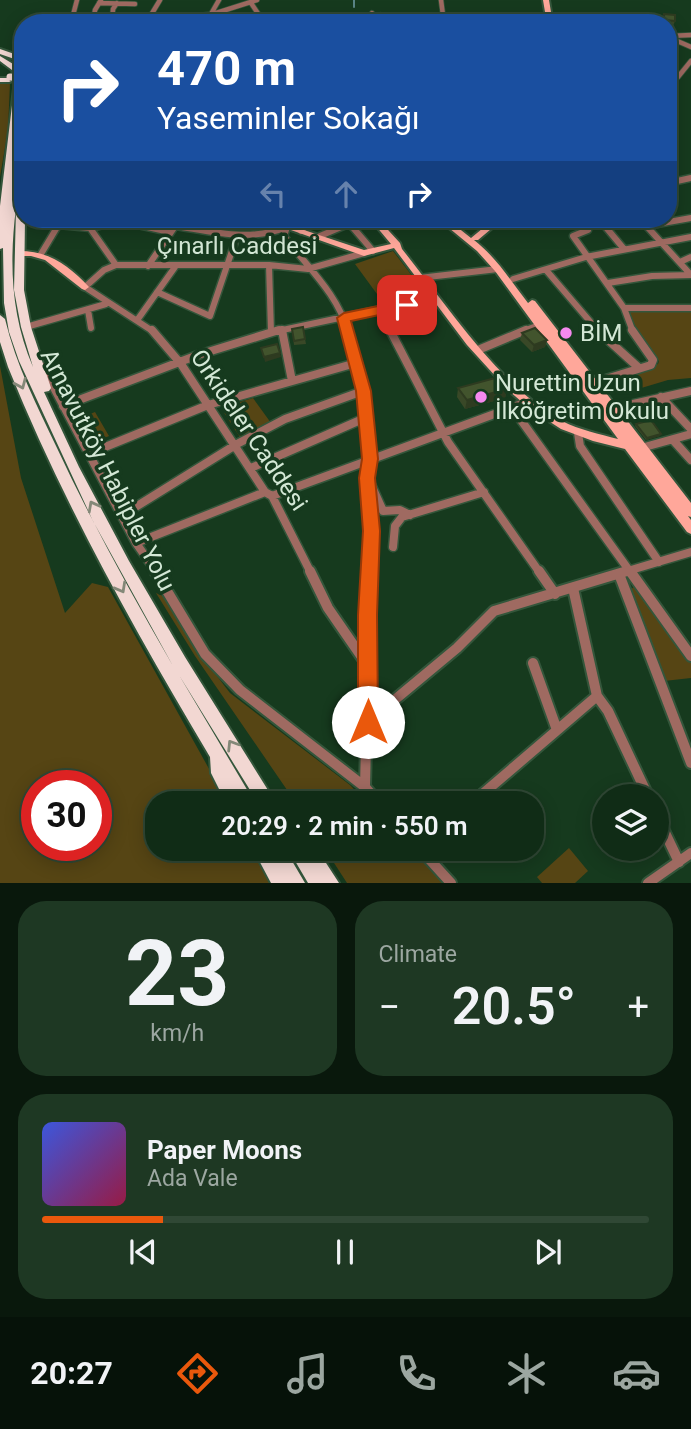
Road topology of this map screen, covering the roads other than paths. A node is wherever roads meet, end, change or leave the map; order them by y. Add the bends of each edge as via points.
1 (219, 0) edge
2 (257, 0) edge
3 (100, 1) edge
4 (118, 2) edge
5 (251, 3) junction
6 (135, 4) edge
7 (211, 14) joint
8 (258, 14) edge
9 (0, 56) edge
10 (691, 61) edge
11 (14, 72) edge
12 (678, 77) dead end
13 (14, 132) edge
14 (691, 178) edge
15 (681, 180) junction
16 (677, 181) edge
17 (691, 188) edge
18 (15, 228) edge
19 (20, 228) edge
20 (58, 228) edge
21 (90, 228) edge
22 (167, 228) edge
23 (285, 228) edge
24 (287, 228) edge
25 (290, 228) edge
26 (303, 228) edge
27 (338, 228) edge
28 (352, 228) edge
29 (382, 228) edge
30 (461, 228) edge
31 (484, 228) edge
32 (606, 228) edge
33 (648, 228) edge
34 (173, 229) junction
35 (588, 230) dead end
36 (301, 231) junction
37 (472, 235) junction
38 (237, 236) junction
39 (320, 236) junction
40 (691, 237) edge
41 (661, 242) junction
42 (397, 245) junction
43 (0, 246) edge
44 (624, 249) junction
45 (369, 252) junction
46 (19, 254) junction
47 (46, 256) junction
48 (586, 257) junction
49 (691, 257) edge
50 (680, 262) junction
51 (116, 265) junction
52 (227, 265) junction
53 (269, 265) junction
54 (148, 266) junction
55 (175, 267) junction
56 (308, 269) junction
57 (498, 269) junction
58 (546, 270) junction
59 (691, 275) edge
60 (419, 278) junction
61 (513, 279) junction
62 (608, 283) junction
63 (85, 287) junction
64 (156, 292) junction
65 (434, 298) junction
66 (106, 304) junction
67 (624, 308) junction
68 (691, 309) edge
69 (88, 310) junction
70 (381, 312) junction
71 (344, 318) junction
72 (0, 319) edge
73 (138, 319) junction
74 (539, 325) junction
75 (26, 327) junction
76 (91, 328) dead end
77 (282, 330) junction
78 (271, 333) junction
79 (478, 350) junction
80 (35, 353) junction
81 (177, 360) junction
82 (356, 363) junction
83 (639, 368) junction
84 (292, 381) junction
85 (593, 383) junction
86 (363, 391) junction
87 (691, 391) edge
88 (661, 397) junction
89 (527, 402) junction
90 (208, 405) junction
91 (63, 406) junction
92 (513, 409) junction
93 (611, 409) junction
94 (365, 418) junction
95 (691, 432) edge
96 (578, 433) junction
97 (444, 434) junction
98 (673, 440) junction
99 (61, 442) junction
100 (237, 444) junction
101 (636, 447) junction
102 (88, 454) junction
103 (370, 459) junction
104 (691, 460) edge
105 (251, 468) junction
106 (367, 478) junction
107 (484, 492) junction
108 (269, 494) junction
109 (691, 512) edge
110 (410, 515) junction
111 (121, 516) junction
112 (691, 529) edge
113 (136, 543) junction
114 (393, 547) dead end
115 (691, 552) edge
116 (659, 562) junction
117 (624, 572) junction
118 (573, 588) junction
119 (555, 594) junction
120 (691, 656) edge
121 (533, 663) dead end
122 (368, 666) junction
123 (597, 696) junction
124 (368, 722) junction
125 (557, 730) junction
126 (217, 752) junction
127 (691, 763) edge
128 (642, 784) edge
129 (365, 787) junction
130 (228, 791) edge
131 (253, 791) edge
132 (256, 791) edge
133 (368, 791) edge
134 (486, 791) edge
135 (669, 841) edge
136 (691, 853) edge
137 (269, 861) edge
138 (282, 861) edge
139 (304, 861) edge
140 (315, 861) edge
141 (431, 861) edge
142 (679, 862) junction
143 (281, 883) edge
144 (296, 883) edge
145 (318, 883) edge
146 (330, 883) edge
147 (451, 883) edge
148 (648, 883) edge

1 - 7 street
2 - 5 street
3 - 4 street
4 - 6 street
5 - 7 street
5 - 8 street
9 - 11 highway
10 - 12 street
13 - 43 highway
14 - 15 street
15 - 16 street
15 - 17 street
18 - 99 highway, Arnavutköy Habipler Yolu via 8,275 10,315
19 - 46 highway
20 - 47 street
21 - 51 street
22 - 34 street
23 - 38 street
24 - 56 street via 284,236
25 - 36 main road
26 - 36 street
27 - 39 street
28 - 45 street
29 - 42 main road
30 - 37 main road
31 - 37 main road
32 - 44 street
33 - 41 street
34 - 38 street
34 - 54 street
35 - 48 street via 573,236
36 - 39 main road
37 - 57 main road
37 - 61 main road
38 - 52 street
39 - 45 main road
40 - 41 street
41 - 44 street
41 - 50 street
42 - 45 main road, Çınarlı Caddesi
42 - 60 main road
44 - 48 street
45 - 56 street, Çınarlı Caddesi
46 - 47 main road
46 - 75 highway
47 - 63 main road, Orkideler Caddesi
48 - 58 street
48 - 62 street
49 - 50 street
50 - 59 street
51 - 54 street, Çınarlı Caddesi
51 - 63 street
52 - 53 street, Çınarlı Caddesi
52 - 55 street, Çınarlı Caddesi
52 - 64 street via 210,316
53 - 56 street, Çınarlı Caddesi
53 - 78 street
54 - 55 street, Çınarlı Caddesi
55 - 64 street
56 - 71 street via 331,293
57 - 60 street
57 - 74 main road
58 - 61 street
58 - 83 street via 607,342
59 - 62 street
60 - 65 main road
61 - 85 main road
62 - 67 street
63 - 66 street, Orkideler Caddesi
64 - 73 street
65 - 70 street
65 - 79 main road
66 - 69 street
66 - 73 street, Orkideler Caddesi
67 - 68 street
67 - 83 street via 629,326 653,360
69 - 75 street
69 - 76 street
70 - 71 street
70 - 97 street
71 - 77 street
71 - 82 street
72 -> 126 highway, Arnavutköy Habipler Yolu via 23,389 84,519
73 - 81 street, Orkideler Caddesi
74 - 79 street
74 - 101 main road
75 - 80 highway
77 - 78 street
77 - 84 street
78 - 81 street
79 - 89 main road
80 - 91 street
80 - 99 highway
81 - 90 street, Orkideler Caddesi
81 - 91 street
82 - 84 street
82 - 86 street
83 - 85 street
84 - 90 street
85 - 93 main road
86 - 94 street
86 - 100 street via 285,418
87 - 88 street
88 - 93 street
88 - 95 street
89 - 92 street
89 - 96 main road
90 - 100 street, Orkideler Caddesi
90 - 102 street
91 - 102 street
92 - 97 street
92 - 117 street
93 - 101 main road
94 - 103 street
94 - 105 street
95 - 98 street
96 - 101 main road
96 - 116 street via 580,446
97 - 103 street
97 - 107 street
98 - 101 street
98 - 104 street
132 -> 99 highway, Arnavutköy Habipler Yolu via 166,639
100 - 105 street, Orkideler Caddesi
100 - 111 street
101 - 109 main road
101 - 112 main road
102 - 111 street
103 - 106 street
103 - 108 street
105 - 108 street, Orkideler Caddesi
106 - 110 street via 383,511
106 - 122 street via 371,531
107 - 110 street
107 - 119 street
108 - 113 street
108 - 122 street, Orkideler Caddesi via 328,608
110 - 114 street via 396,521
111 - 113 street
113 - 129 street via 216,668
115 - 116 street
116 - 117 street
117 - 118 street
117 - 120 street
117 - 127 street
118 - 119 street
118 - 123 street
119 - 124 street via 494,611
121 - 125 street
122 - 124 street
123 - 125 street
123 - 128 street
124 - 129 street
125 - 134 street
126 - 130 highway via 219,774
126 - 131 highway, Arnavutköy Habipler Yolu
129 - 133 street
135 - 142 street
136 - 142 street
137 - 143 highway
138 - 144 highway
139 - 145 highway
140 - 146 highway
141 - 147 street
142 - 148 street

